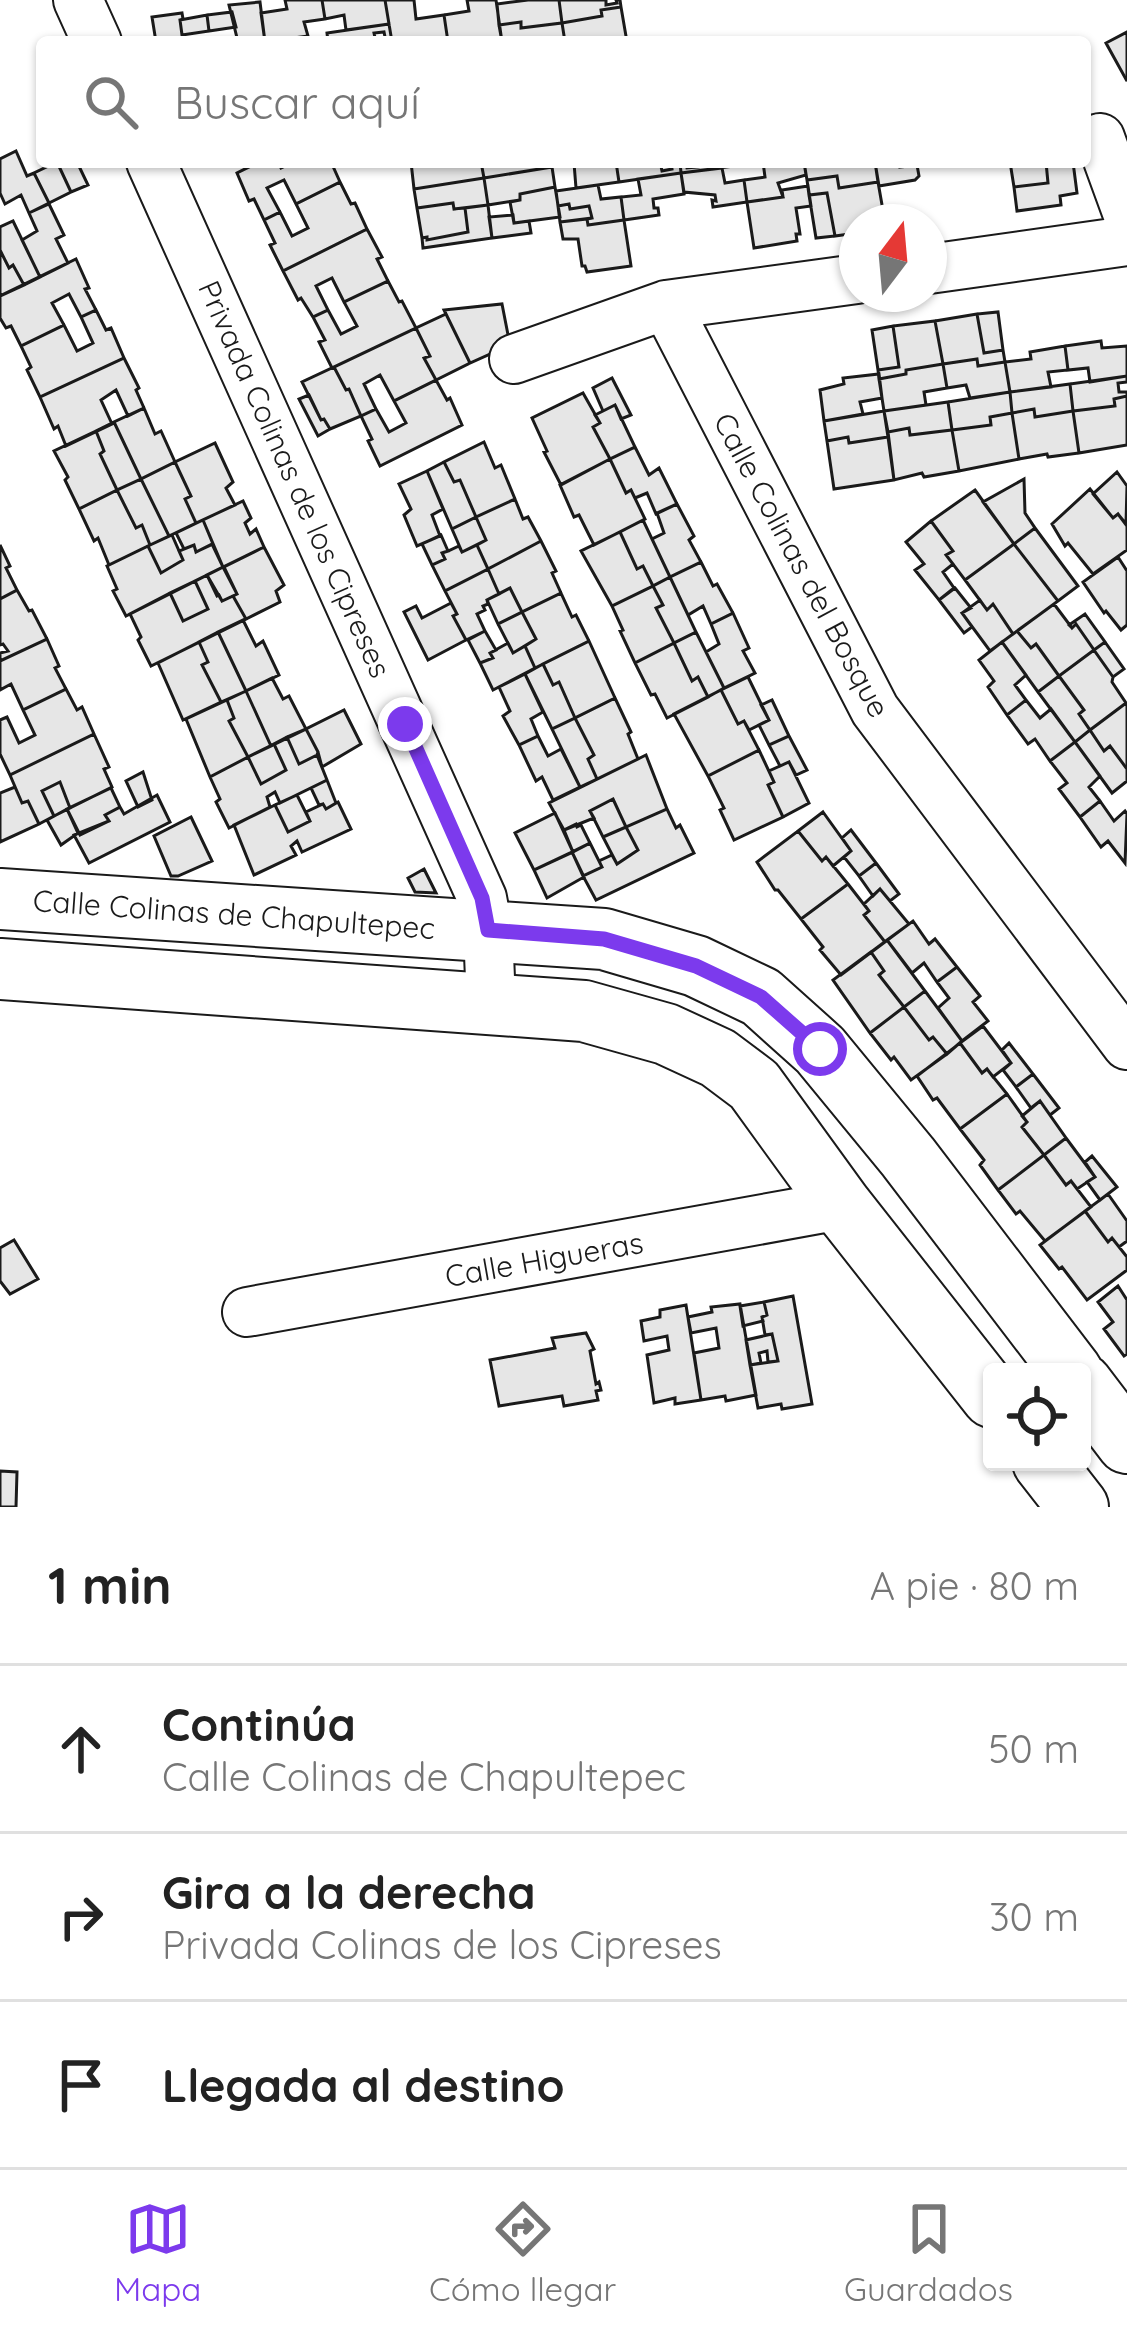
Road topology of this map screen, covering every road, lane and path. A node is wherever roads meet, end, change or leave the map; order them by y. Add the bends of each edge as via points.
1 (78, 0) edge
2 (94, 36) edge
3 (1100, 138) dead end
4 (154, 168) edge
5 (1127, 212) edge
6 (1127, 241) edge
7 (947, 266) edge
8 (839, 281) edge
9 (666, 305) junction
10 (514, 359) dead end
11 (0, 899) edge
12 (488, 930) junction
13 (0, 968) edge
14 (490, 1003) junction
15 (1127, 1046) edge
16 (841, 1205) junction
17 (247, 1312) dead end
18 (1065, 1363) edge
19 (983, 1386) edge
20 (1091, 1396) edge
21 (1127, 1443) edge
22 (1050, 1471) edge
23 (1078, 1507) edge

1 - 2 street
3 - 5 street
4 - 12 street, Privada Colinas de los Cipreses via 463,854
6 - 7 street
8 - 9 street
9 - 10 street
9 - 15 street, Calle Colinas del Bosque via 875,710
11 - 12 street, Calle Colinas de Chapultepec
12 - 14 street, Privada Colinas de los Cipreses
12 - 18 street, Calle Colinas de Chapultepec via 604,939 696,966 761,997 820,1049
13 - 14 street
14 - 16 street via 584,1011 718,1058 754,1085
16 - 17 street, Calle Higueras
16 - 19 street
20 - 21 street
22 - 23 street

